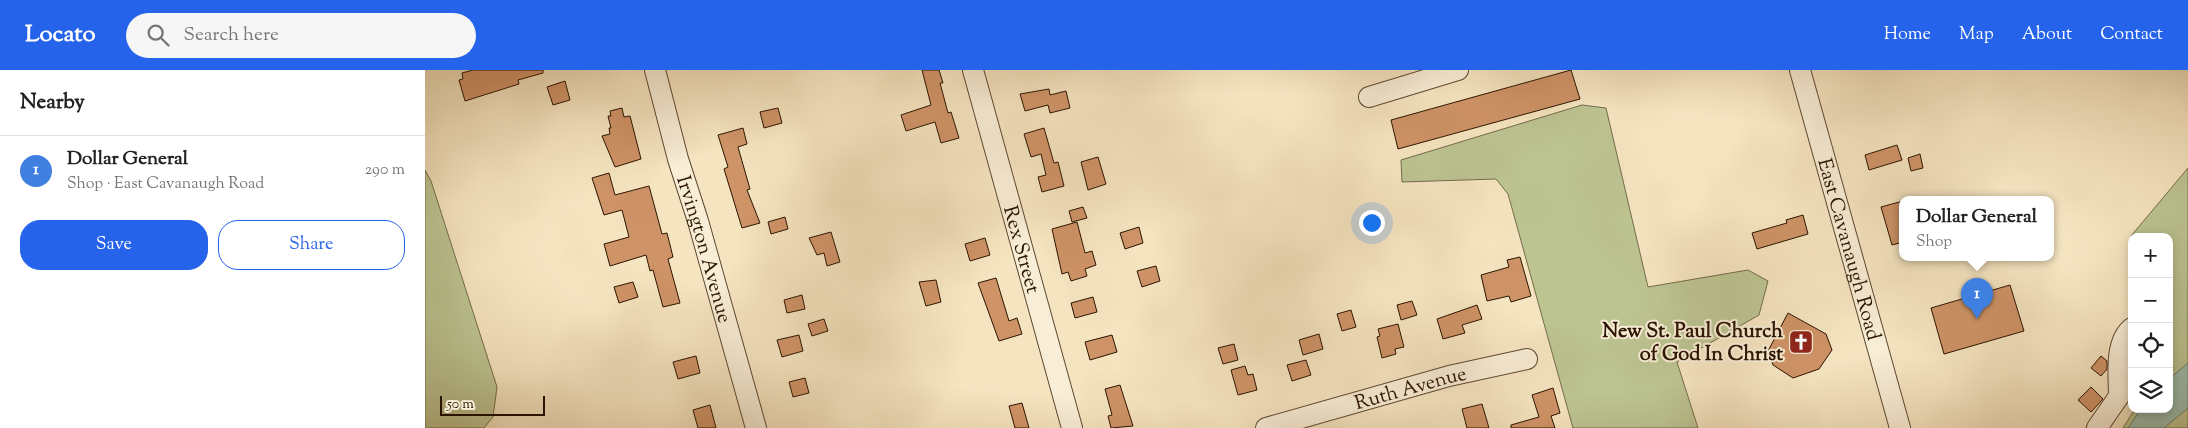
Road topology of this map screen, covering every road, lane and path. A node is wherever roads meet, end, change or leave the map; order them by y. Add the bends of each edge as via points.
1 (655, 70) edge
2 (973, 70) edge
3 (1458, 70) edge
4 (1801, 70) edge
5 (1369, 97) dead end
6 (2128, 334) edge
7 (1527, 359) dead end
8 (2128, 384) edge
9 (2119, 396) junction
10 (756, 428) edge
11 (1072, 428) edge
12 (1266, 428) edge
13 (1900, 428) edge
14 (2097, 428) edge

1 - 10 street, Irvington Avenue
2 - 11 street, Rex Street
3 - 5 street
4 - 13 street, East Cavanaugh Road
6 - 9 street via 2122,343
7 - 12 street, Ruth Avenue via 1449,376
8 - 9 street
9 - 14 street

